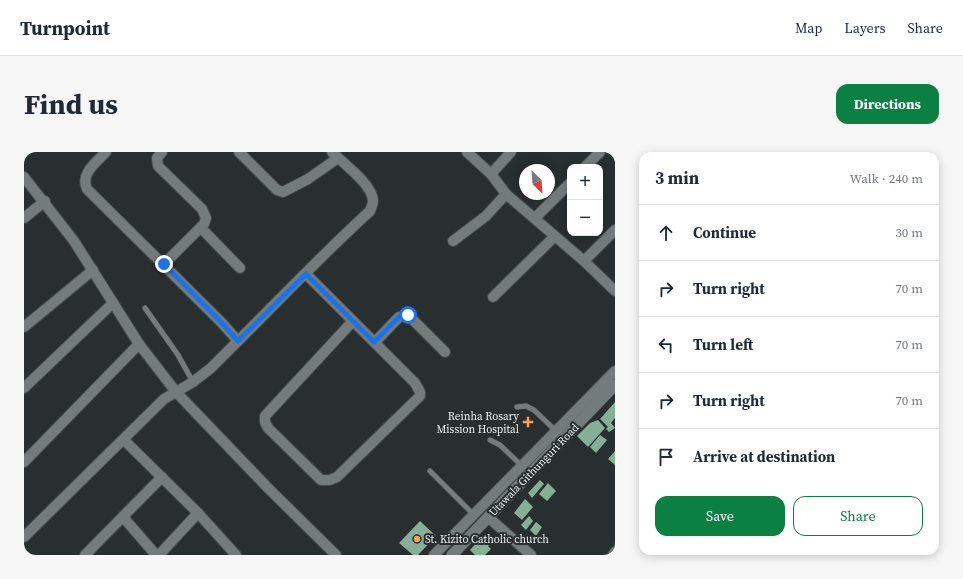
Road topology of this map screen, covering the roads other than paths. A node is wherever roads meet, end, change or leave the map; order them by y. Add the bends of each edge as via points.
1 (106, 152) edge
2 (162, 152) edge
3 (467, 152) edge
4 (511, 152) edge
5 (600, 152) edge
6 (244, 154) edge
7 (335, 155) edge
8 (588, 164) edge
9 (491, 174) junction
10 (24, 177) edge
11 (567, 186) edge
12 (506, 194) junction
13 (45, 201) junction
14 (24, 218) edge
15 (535, 218) junction
16 (201, 228) junction
17 (615, 230) edge
18 (554, 237) junction
19 (454, 241) dead end
20 (584, 261) junction
21 (164, 264) junction
22 (240, 268) dead end
23 (93, 270) junction
24 (306, 274) junction
25 (615, 291) edge
26 (493, 297) dead end
27 (113, 304) junction
28 (145, 308) dead end
29 (353, 321) junction
30 (24, 327) edge
31 (238, 341) junction
32 (374, 342) junction
33 (139, 344) junction
34 (445, 352) dead end
35 (615, 371) edge
36 (193, 382) junction
37 (615, 385) edge
38 (24, 388) edge
39 (176, 392) junction
40 (517, 407) dead end
41 (557, 432) junction
42 (124, 440) junction
43 (490, 440) dead end
44 (24, 462) edge
45 (522, 466) junction
46 (430, 471) dead end
47 (162, 477) junction
48 (198, 513) junction
49 (474, 515) junction
50 (123, 517) junction
51 (488, 517) junction
52 (24, 537) edge
53 (615, 552) edge
54 (233, 554) edge
55 (85, 555) edge
56 (158, 555) edge
57 (336, 555) edge
58 (434, 555) edge
59 (452, 555) edge
60 (531, 555) edge
61 (613, 555) edge

1 - 21 street via 85,175 87,189
2 - 16 street via 157,158 158,166 202,209 206,218
3 - 9 street
4 - 9 street
5 - 8 street
6 - 7 street via 277,190 283,192 308,179
7 - 24 street via 360,178 373,202 370,211 323,254
9 - 12 street
10 - 13 street
11 - 15 street
12 - 15 street
12 - 19 street via 486,216
13 - 14 street
13 - 23 street
15 - 18 street
16 - 21 street
16 - 22 street
17 - 20 street
18 - 20 street
18 - 26 street
20 - 25 street
21 - 31 street
23 - 27 street
23 - 30 street
24 - 29 street
24 - 31 street
27 - 33 street
27 - 38 street
28 - 36 lane via 178,355
29 - 32 street
29 - 32 street via 265,416 268,428 321,480 337,477 420,396 419,387
31 - 36 street
32 - 34 street via 399,317 408,315
33 - 39 street
33 - 44 street
35 - 41 street
36 - 39 street
37 - 51 street, Utawala Githunguri Road
39 - 42 street via 164,399
39 - 57 street
40 - 41 lane via 526,406 534,410
41 - 45 street
42 - 47 street
42 - 52 street
43 - 45 lane via 500,445
45 - 49 street
46 - 49 lane
47 - 48 street
47 - 50 street
48 - 54 street
48 - 56 street
49 - 58 street
50 - 55 street
50 - 56 street
51 - 59 street, Utawala Githunguri Road
51 - 60 street
53 - 61 street

